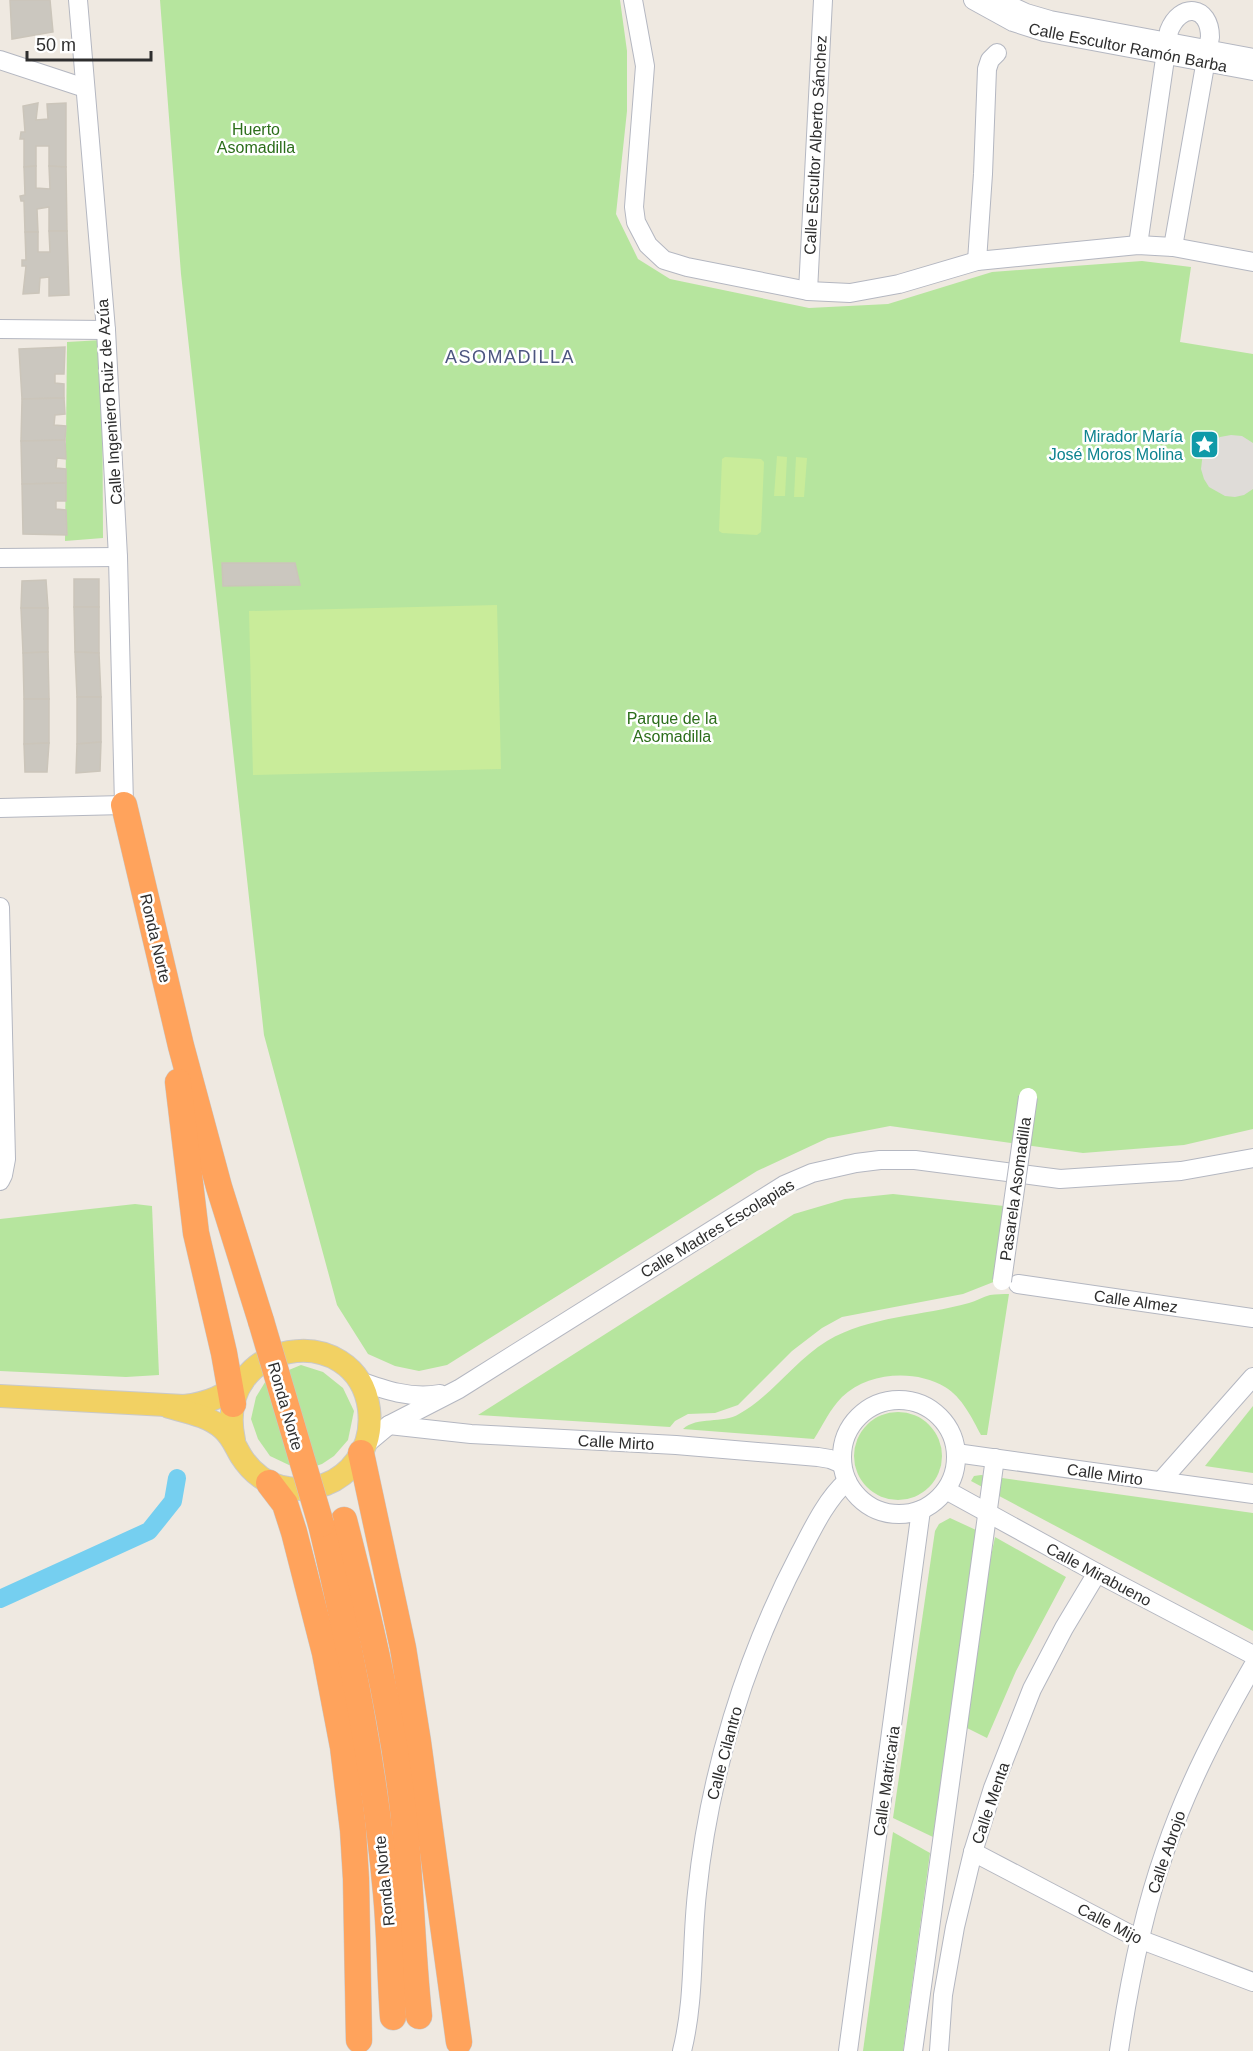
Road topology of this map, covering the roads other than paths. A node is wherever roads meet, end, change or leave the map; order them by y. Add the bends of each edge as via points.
1 (78, 0) edge
2 (633, 0) edge
3 (823, 0) edge
4 (973, 0) edge
5 (998, 0) edge
6 (1166, 48) junction
7 (997, 53) dead end
8 (1206, 56) junction
9 (1253, 58) edge
10 (0, 60) edge
11 (1253, 71) edge
12 (85, 88) junction
13 (1138, 245) junction
14 (1173, 247) junction
15 (977, 261) junction
16 (1253, 262) edge
17 (808, 291) junction
18 (0, 329) edge
19 (106, 330) junction
20 (118, 557) junction
21 (0, 558) edge
22 (124, 806) junction
23 (0, 808) edge
24 (0, 907) edge
25 (1, 1043) edge
26 (181, 1046) junction
27 (1028, 1097) dead end
28 (1253, 1158) edge
29 (0, 1181) edge
30 (1010, 1283) joint
31 (1253, 1318) edge
32 (1253, 1377) edge
33 (357, 1380) junction
34 (459, 1389) junction
35 (236, 1391) junction
36 (0, 1396) edge
37 (169, 1407) junction
38 (389, 1425) junction
39 (234, 1440) junction
40 (363, 1449) junction
41 (956, 1453) junction
42 (995, 1458) junction
43 (845, 1473) junction
44 (1161, 1482) junction
45 (269, 1483) junction
46 (945, 1490) junction
47 (1253, 1494) edge
48 (921, 1510) junction
49 (986, 1514) junction
50 (332, 1522) junction
51 (1097, 1573) junction
52 (1253, 1655) edge
53 (1253, 1666) edge
54 (973, 1852) junction
55 (1139, 1939) junction
56 (1253, 1982) edge
57 (419, 2016) junction
58 (393, 2017) junction
59 (356, 2045) edge
60 (461, 2046) edge
61 (682, 2051) edge
62 (848, 2051) edge
63 (913, 2051) edge
64 (939, 2051) edge
65 (1119, 2051) edge

1 - 12 street, Calle Ingeniero Ruiz de Azúa
2 - 17 street via 645,66 634,207 636,222 648,245 664,260 687,267
3 - 17 street, Calle Escultor Alberto Sánchez
4 - 6 street, Calle Escultor Ramón Barba via 1024,27
5 - 6 street, Calle Escultor Ramón Barba via 1026,14
6 - 8 street, Calle Escultor Ramón Barba
6 - 8 street via 1171,25 1179,14 1196,11 1209,24
6 - 13 street
7 - 15 street via 987,69
8 - 9 street, Calle Escultor Ramón Barba
8 - 11 street, Calle Escultor Ramón Barba
8 - 14 street
10 - 12 street
12 - 19 street, Calle Ingeniero Ruiz de Azúa
13 - 14 street
13 - 15 street
14 - 16 street
15 - 17 street via 899,284 850,293
18 - 19 street
19 - 20 street, Calle Ingeniero Ruiz de Azúa
20 - 21 street
20 - 22 street, Calle Ingeniero Ruiz de Azúa
22 - 23 street
22 - 26 highway, Ronda Norte
24 - 25 street
25 - 29 street via 6,1159
26 - 35 highway via 178,1087 196,1233
26 - 50 highway, Ronda Norte, bridge via 261,1321
27 - 30 street, Pasarela Asomadilla, bridge
28 - 34 street, Calle Madres Escolapias via 1181,1172 1060,1179 915,1160 856,1163 812,1173 784,1185
30 - 31 street, Calle Almez
32 - 44 street
33 - 34 street, Calle Madres Escolapias via 422,1397
33 - 35 main road via 329,1356 298,1350 268,1358
33 - 40 main road via 368,1404 369,1431
34 - 38 street, Calle Madres Escolapias
35 - 37 main road via 209,1402
35 - 39 main road via 231,1428
36 - 37 main road
37 - 39 main road via 215,1423
38 - 40 street, Calle Madres Escolapias
38 - 43 street, Calle Mirto via 818,1457 830,1459
39 - 45 main road via 247,1465
40 - 45 main road via 345,1473 316,1488 292,1489
40 - 60 highway via 416,1730
41 - 42 street, Calle Mirto
41 - 43 street via 945,1422 933,1410 918,1403 885,1401 857,1418 848,1432 843,1448
41 - 46 street via 954,1473
42 - 44 street, Calle Mirto
42 - 49 street
43 - 48 street via 857,1496 871,1507 887,1513
43 - 61 street, Calle Cilantro via 782,1587 726,1737 696,1894 692,1991
44 - 47 street, Calle Mirto
45 - 59 highway via 285,1504 294,1532 325,1653 343,1747 355,1869
46 - 48 street
46 - 49 street, Calle Mirabueno
48 - 62 street, Calle Matricaria
49 - 51 street, Calle Mirabueno
49 - 63 street
50 - 57 highway, Ronda Norte via 376,1649 401,1792
50 - 58 highway, Ronda Norte via 373,1780 386,1893
51 - 52 street, Calle Mirabueno
51 - 54 street, Calle Menta via 1032,1689
53 - 55 street, Calle Abrojo via 1188,1791
54 - 55 street, Calle Mijo
54 - 64 street, Calle Menta via 943,1995
55 - 56 street, Calle Mijo
55 - 65 street, Calle Abrojo
57 - 58 highway
57 - 60 highway via 446,2028
58 - 59 highway via 375,2025

